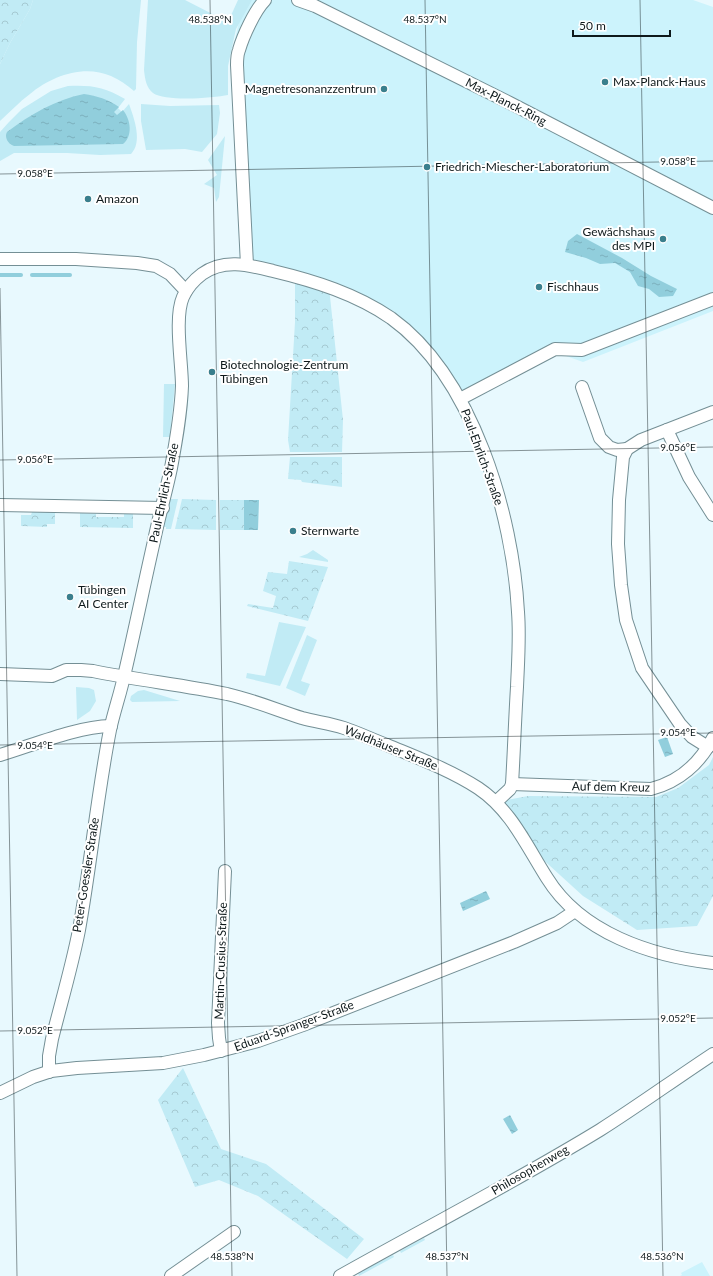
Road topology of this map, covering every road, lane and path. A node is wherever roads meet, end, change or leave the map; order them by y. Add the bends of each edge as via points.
1 (265, 0) edge
2 (298, 0) edge
3 (713, 208) edge
4 (0, 259) edge
5 (247, 265) junction
6 (186, 291) junction
7 (713, 299) edge
8 (582, 387) dead end
9 (460, 399) junction
10 (713, 412) edge
11 (667, 430) junction
12 (628, 449) junction
13 (0, 505) edge
14 (163, 508) junction
15 (713, 515) edge
16 (0, 674) edge
17 (124, 678) junction
18 (111, 726) junction
19 (711, 742) edge
20 (0, 756) edge
21 (512, 784) junction
22 (496, 802) junction
23 (225, 871) dead end
24 (575, 911) junction
25 (713, 963) edge
26 (221, 1051) junction
27 (713, 1054) edge
28 (48, 1072) junction
29 (0, 1093) edge
30 (234, 1232) dead end
31 (171, 1276) edge
32 (340, 1276) edge

1 - 5 street via 258,7 241,44 237,65
2 - 3 street, Max-Planck-Ring via 315,6 503,100
4 - 6 street via 137,262 156,266 170,274
5 - 6 street, Paul-Ehrlich-Straße via 218,265 199,276
5 - 9 street, Paul-Ehrlich-Straße via 329,287 388,316 428,353
6 - 14 street, Paul-Ehrlich-Straße via 179,315 182,388 179,423
7 - 9 street via 582,350 554,348
8 - 12 street via 600,438 616,450
9 - 21 street, Paul-Ehrlich-Straße via 490,471 513,564 519,632
10 - 11 street
11 - 12 street via 641,440
11 - 15 street via 689,477
12 - 19 street via 623,457 618,544 626,620 642,668 680,724 692,737
13 - 14 street
14 - 17 street, Paul-Ehrlich-Straße
16 - 17 street, Waldhäuser Straße via 52,676 66,670 81,670
17 - 18 street, Peter-Goessler-Straße
17 - 22 street, Waldhäuser Straße via 236,696 302,718 344,728 455,774
18 - 20 street via 75,732
18 - 28 street, Peter-Goessler-Straße via 78,932 52,1039
19 - 21 street, Auf dem Kreuz via 706,751 676,780 651,789
21 - 22 street
22 - 24 street, Waldhäuser Straße via 516,826 555,890
23 - 26 street, Martin-Crusius-Straße via 218,1023
24 - 25 street, Waldhäuser Straße via 598,928 642,947
24 - 26 street, Eduard-Spranger-Straße via 542,930 388,992 279,1034
26 - 28 street, Eduard-Spranger-Straße via 164,1063
27 - 32 street, Philosophenweg via 580,1142
28 - 29 street, Eduard-Spranger-Straße
30 - 31 street

